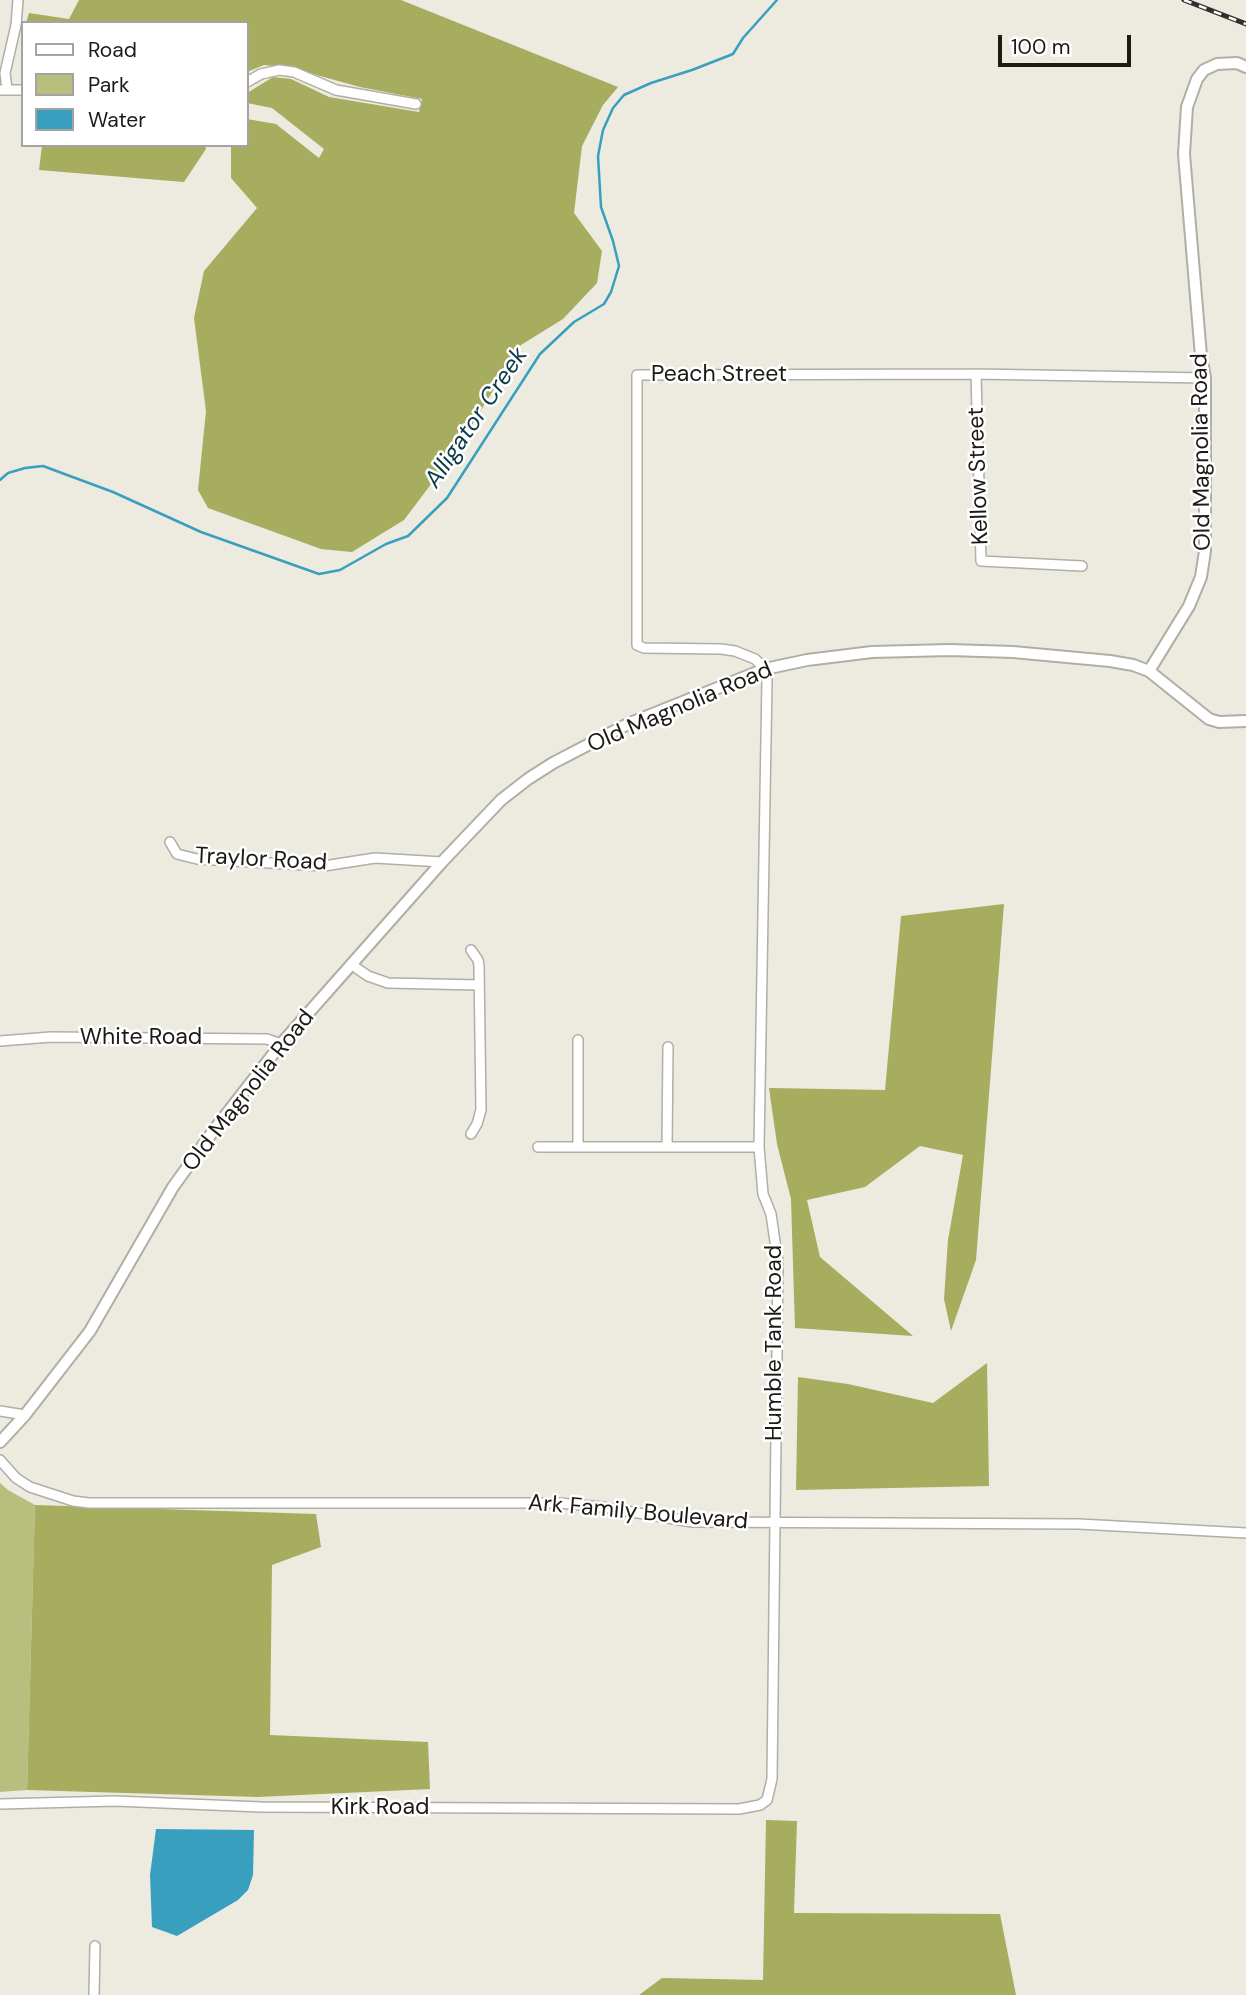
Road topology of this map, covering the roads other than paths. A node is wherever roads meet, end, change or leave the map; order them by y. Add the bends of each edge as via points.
1 (18, 0) edge
2 (1246, 67) edge
3 (248, 81) edge
4 (4, 90) edge
5 (416, 104) dead end
6 (976, 374) junction
7 (1205, 378) junction
8 (1082, 566) dead end
9 (765, 669) junction
10 (1149, 671) junction
11 (1246, 721) edge
12 (170, 842) dead end
13 (442, 862) junction
14 (471, 950) dead end
15 (352, 965) junction
16 (479, 985) junction
17 (578, 1040) dead end
18 (0, 1041) edge
19 (281, 1044) junction
20 (668, 1047) dead end
21 (471, 1134) dead end
22 (667, 1146) junction
23 (538, 1147) dead end
24 (578, 1147) junction
25 (759, 1147) junction
26 (0, 1411) edge
27 (25, 1415) junction
28 (0, 1442) edge
29 (0, 1460) edge
30 (775, 1523) junction
31 (1246, 1533) edge
32 (0, 1804) edge
33 (760, 1805) joint
34 (95, 1946) dead end
35 (94, 1995) edge

1 - 4 street
2 - 7 street, Old Magnolia Road via 1237,63 1204,70 1187,107 1184,154
3 - 5 street via 279,70 294,72 336,90
6 - 7 street, Peach Street
6 - 8 street, Kellow Street via 981,561
6 - 9 street, Peach Street via 637,375 637,645 735,651
7 - 10 street, Old Magnolia Road via 1201,577 1189,606
9 - 10 street, Old Magnolia Road via 872,652 950,650 1110,661
9 - 13 street, Old Magnolia Road via 628,724 553,763 501,800
9 - 25 street, Humble Tank Road
10 - 11 street via 1209,719
12 - 13 street, Traylor Road via 177,854 197,859 324,866 375,858
13 - 15 street, Old Magnolia Road
14 - 16 street via 478,960
15 - 16 street via 388,983
15 - 19 street, Old Magnolia Road
16 - 21 street via 481,1110
17 - 24 street
18 - 19 street, White Road via 51,1037 267,1039
19 - 27 street, Old Magnolia Road via 173,1187 90,1331
20 - 22 street
22 - 24 street
22 - 25 street
23 - 24 street
25 - 30 street, Humble Tank Road via 763,1194 771,1214 778,1262
26 - 27 street
27 - 28 street, Old Magnolia Road
29 - 30 street, Ark Family Boulevard via 30,1488 89,1503 566,1503 692,1522
30 - 31 street, Ark Family Boulevard via 1079,1524
30 - 33 street, Humble Tank Road via 772,1779 767,1800
32 - 33 street, Kirk Road via 115,1801 261,1807 726,1809
34 - 35 street

